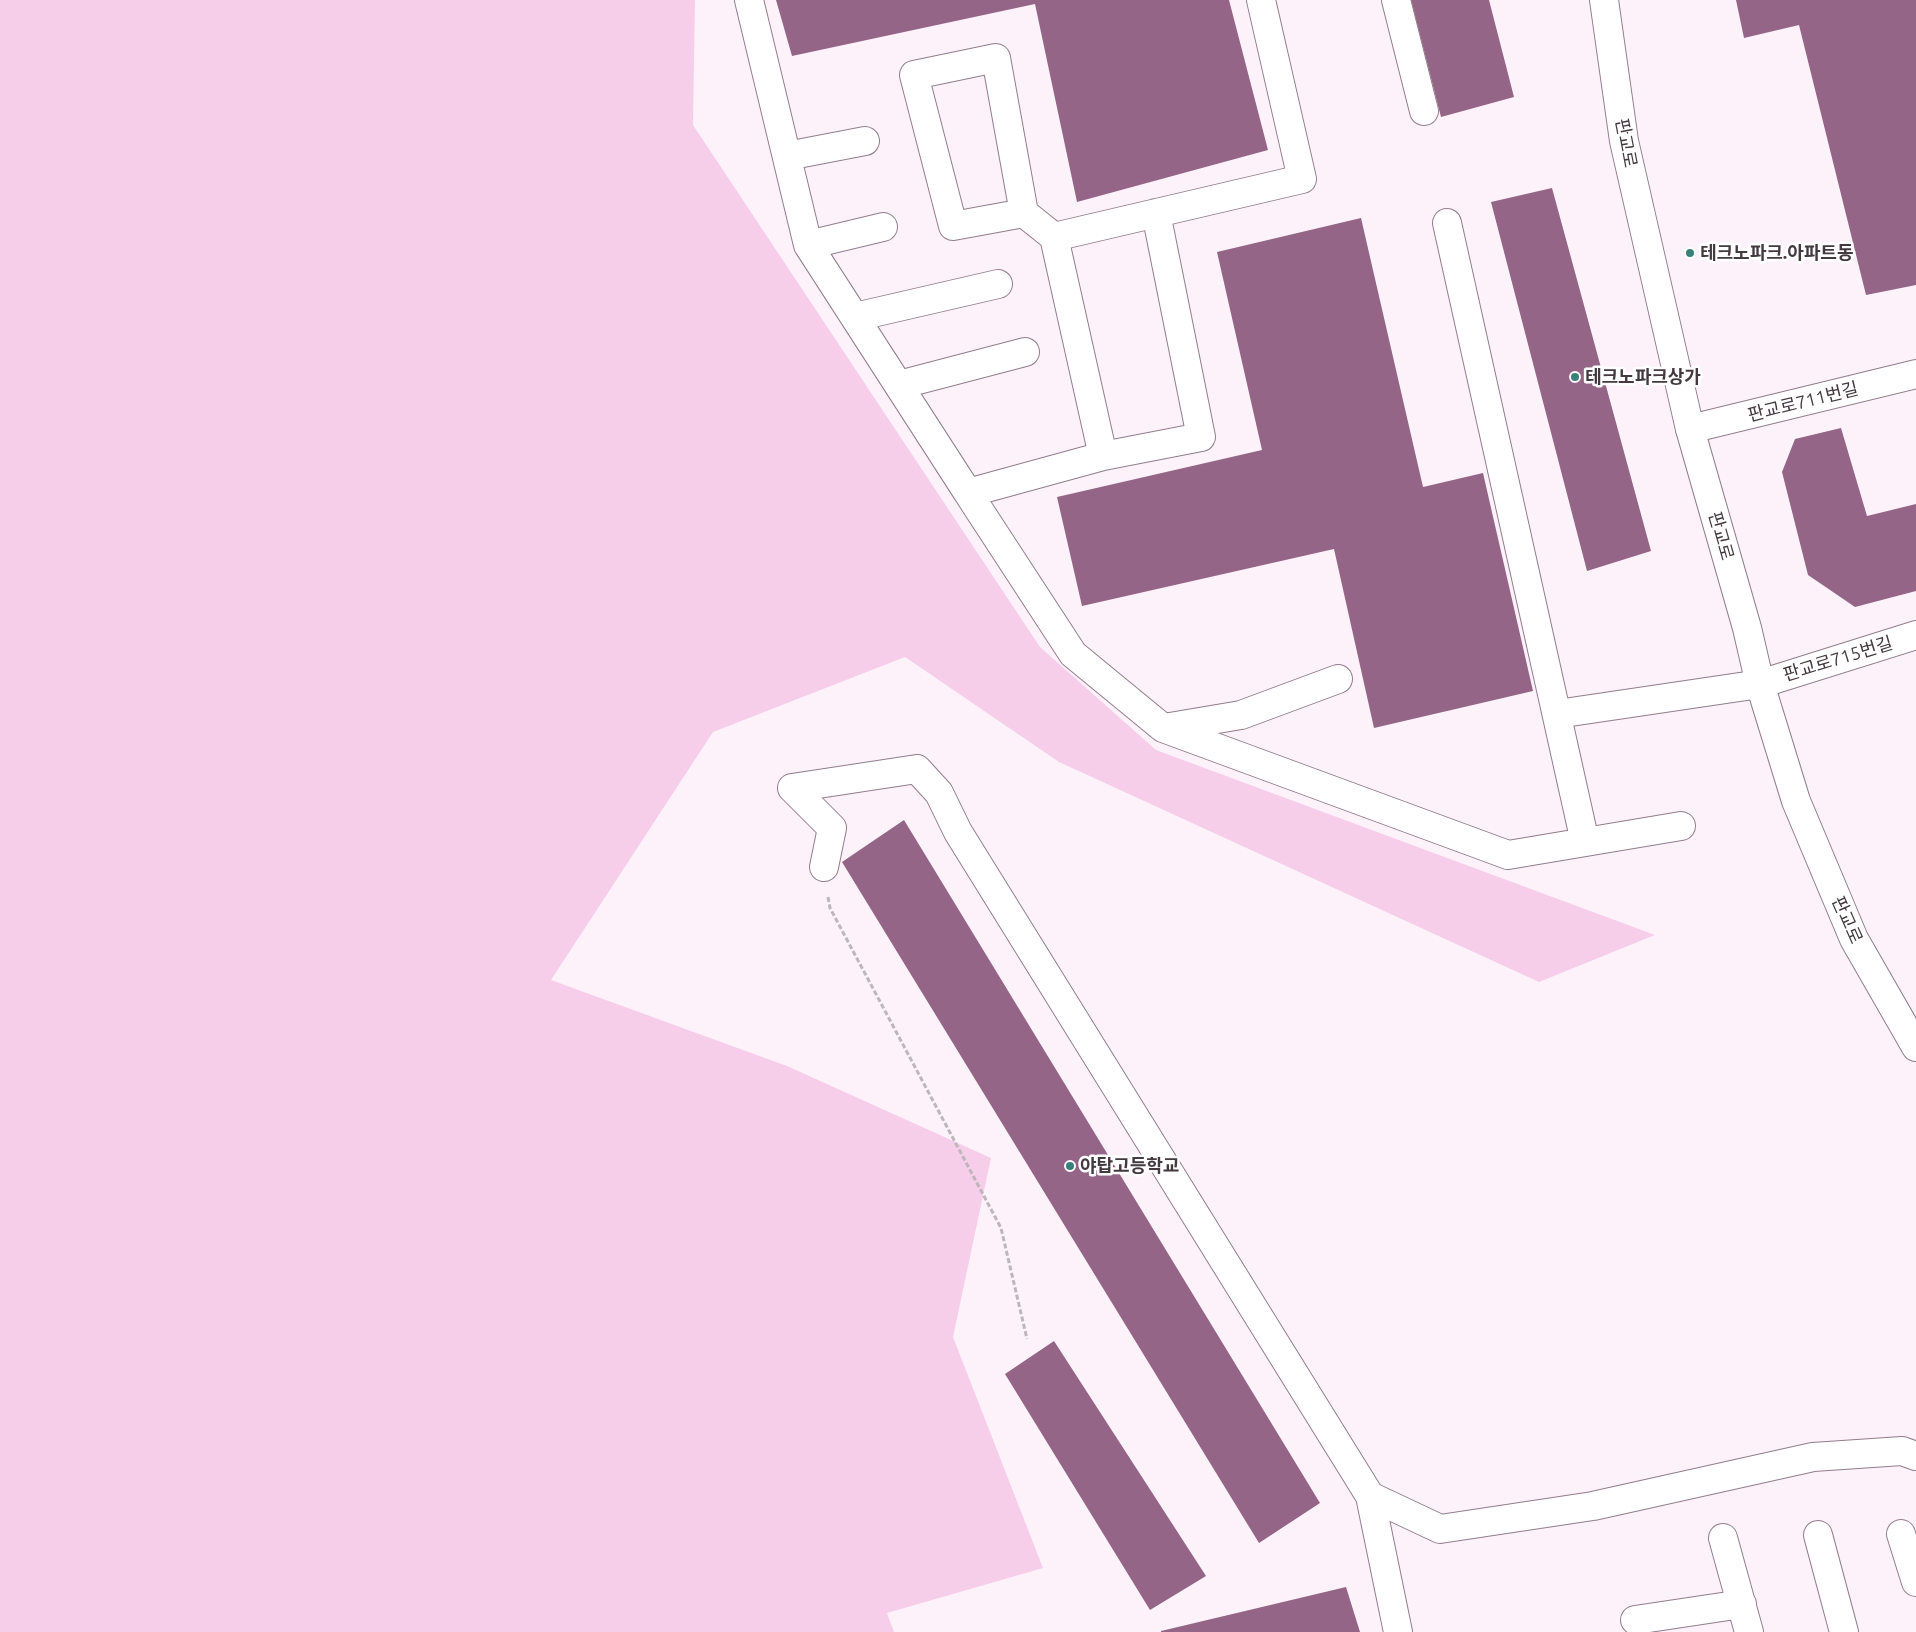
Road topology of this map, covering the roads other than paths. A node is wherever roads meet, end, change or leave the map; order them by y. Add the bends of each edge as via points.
1 (749, 0) edge
2 (1261, 0) edge
3 (1396, 0) edge
4 (1604, 0) edge
5 (1424, 110) dead end
6 (865, 141) dead end
7 (787, 156) junction
8 (1024, 213) junction
9 (1156, 213) junction
10 (1447, 223) dead end
11 (883, 227) dead end
12 (1054, 236) junction
13 (808, 244) junction
14 (998, 284) dead end
15 (855, 317) junction
16 (1026, 352) dead end
17 (1916, 374) edge
18 (899, 386) junction
19 (1690, 430) junction
20 (1103, 456) junction
21 (968, 493) junction
22 (1916, 635) edge
23 (1338, 679) dead end
24 (1760, 684) junction
25 (1557, 714) junction
26 (1162, 728) junction
27 (1681, 826) dead end
28 (1585, 842) junction
29 (824, 867) road end
30 (1916, 1047) edge
31 (1916, 1456) edge
32 (1370, 1496) junction
33 (1902, 1534) dead end
34 (1818, 1535) dead end
35 (1723, 1538) dead end
36 (1916, 1582) edge
37 (1742, 1604) junction
38 (1635, 1620) dead end
39 (1398, 1632) edge
40 (1749, 1632) edge
41 (1844, 1632) edge

1 - 7 street
2 - 9 street via 1302,180
3 - 5 street
4 - 19 street, 판교로 via 1624,141
6 - 7 street
7 - 13 street
8 - 8 street via 953,226 914,75 996,58
8 - 12 street
9 - 12 street
9 - 20 street via 1201,437
10 - 25 street
11 - 13 street
12 - 20 street
13 - 15 street
14 - 15 street
15 - 18 street
16 - 18 street
17 - 19 street, 판교로711번길
18 - 21 street
19 - 24 street, 판교로
20 - 21 street
21 - 26 street via 1073,654
22 - 24 street, 판교로715번길
23 - 26 street via 1241,715
24 - 25 street, 판교로715번길
24 - 30 street, 판교로 via 1796,801 1854,939
25 - 28 street
26 - 28 street via 1508,855
27 - 28 street
29 - 32 street via 832,828 792,788 917,769 939,793 958,832
31 - 32 street via 1902,1451 1813,1457 1593,1506 1440,1529
32 - 39 street
33 - 36 street
34 - 41 street
35 - 37 street
37 - 38 street
37 - 40 street

